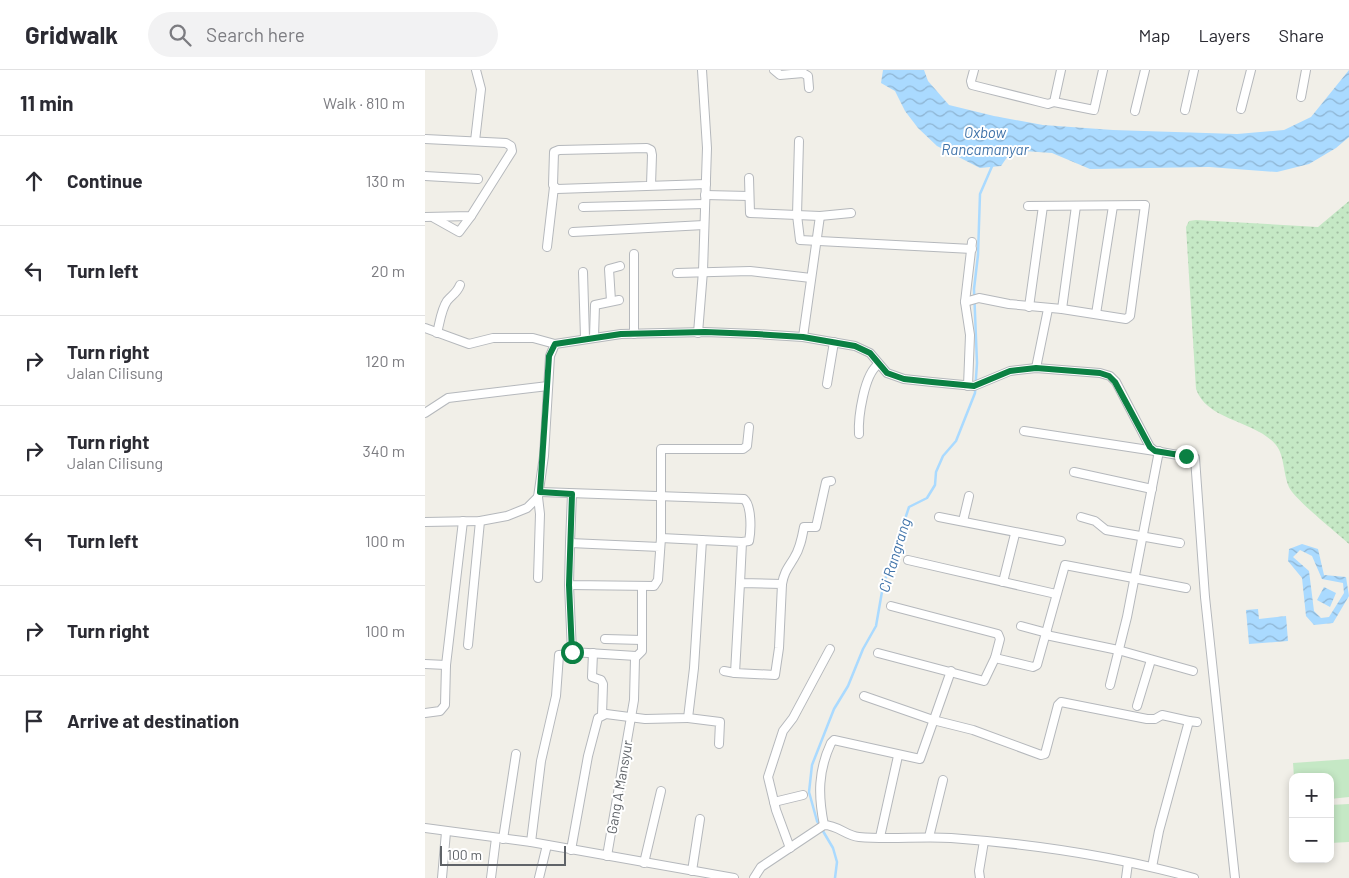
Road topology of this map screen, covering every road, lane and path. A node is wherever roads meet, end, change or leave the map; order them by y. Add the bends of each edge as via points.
1 (476, 70) edge
2 (702, 70) edge
3 (774, 70) edge
4 (974, 70) edge
5 (1061, 70) edge
6 (1103, 70) edge
7 (1145, 70) edge
8 (1194, 70) edge
9 (1251, 70) edge
10 (1307, 70) edge
11 (809, 88) dead end
12 (1301, 97) dead end
13 (1054, 102) junction
14 (1241, 109) dead end
15 (1185, 110) dead end
16 (1135, 111) dead end
17 (425, 139) edge
18 (475, 141) junction
19 (799, 141) dead end
20 (425, 176) edge
21 (749, 178) dead end
22 (478, 179) dead end
23 (705, 184) junction
24 (651, 185) junction
25 (554, 187) junction
26 (749, 196) junction
27 (705, 200) junction
28 (1028, 206) dead end
29 (1043, 206) junction
30 (1076, 206) junction
31 (1113, 206) junction
32 (583, 207) dead end
33 (851, 213) dead end
34 (797, 215) junction
35 (471, 216) junction
36 (820, 216) junction
37 (425, 217) edge
38 (435, 218) junction
39 (704, 225) junction
40 (573, 232) dead end
41 (816, 241) junction
42 (547, 247) dead end
43 (634, 254) dead end
44 (620, 266) dead end
45 (703, 271) junction
46 (583, 272) dead end
47 (677, 273) dead end
48 (811, 278) junction
49 (460, 285) dead end
50 (972, 299) junction
51 (1029, 307) junction
52 (1048, 309) junction
53 (1062, 309) junction
54 (1096, 314) junction
55 (425, 328) edge
56 (437, 333) junction
57 (698, 333) junction
58 (634, 334) junction
59 (803, 337) junction
60 (590, 338) junction
61 (834, 342) junction
62 (555, 344) junction
63 (879, 364) junction
64 (1036, 368) junction
65 (827, 384) dead end
66 (548, 386) junction
67 (971, 386) junction
68 (425, 413) edge
69 (749, 427) dead end
70 (1024, 431) dead end
71 (859, 434) dead end
72 (1157, 451) junction
73 (1074, 472) dead end
74 (831, 481) dead end
75 (1152, 490) junction
76 (539, 494) junction
77 (572, 494) junction
78 (969, 496) dead end
79 (660, 498) junction
80 (939, 517) dead end
81 (1081, 517) dead end
82 (463, 521) junction
83 (481, 521) junction
84 (963, 521) junction
85 (425, 522) edge
86 (1015, 534) junction
87 (1143, 536) junction
88 (661, 538) junction
89 (701, 540) junction
90 (1061, 541) dead end
91 (742, 542) junction
92 (570, 543) junction
93 (1180, 543) dead end
94 (660, 547) junction
95 (908, 560) dead end
96 (538, 578) dead end
97 (1135, 578) junction
98 (740, 582) junction
99 (1003, 582) junction
100 (781, 584) junction
101 (569, 585) junction
102 (642, 587) junction
103 (1186, 588) dead end
104 (1056, 594) junction
105 (891, 606) dead end
106 (1021, 626) dead end
107 (1046, 634) junction
108 (605, 638) dead end
109 (642, 640) junction
110 (468, 645) dead end
111 (830, 649) dead end
112 (1119, 650) junction
113 (572, 652) junction
114 (593, 653) junction
115 (878, 653) dead end
116 (636, 656) junction
117 (995, 658) junction
118 (1151, 660) junction
119 (425, 664) edge
120 (446, 665) junction
121 (724, 671) dead end
122 (951, 671) junction
123 (1193, 671) dead end
124 (735, 672) junction
125 (1110, 685) dead end
126 (864, 696) dead end
127 (1137, 706) dead end
128 (425, 713) edge
129 (602, 715) junction
130 (631, 718) junction
131 (688, 718) junction
132 (933, 720) junction
133 (719, 744) dead end
134 (516, 754) dead end
135 (898, 756) junction
136 (943, 780) dead end
137 (661, 791) dead end
138 (803, 795) dead end
139 (774, 802) junction
140 (700, 819) dead end
141 (822, 825) junction
142 (425, 828) edge
143 (446, 832) junction
144 (929, 837) junction
145 (499, 838) junction
146 (880, 838) junction
147 (984, 841) junction
148 (531, 842) junction
149 (547, 845) junction
150 (790, 848) junction
151 (571, 850) junction
152 (607, 856) junction
153 (643, 863) junction
154 (1128, 863) junction
155 (1152, 867) junction
156 (692, 871) junction
157 (1163, 874) edge
158 (442, 878) edge
159 (491, 878) edge
160 (539, 878) edge
161 (734, 878) edge
162 (754, 878) edge
163 (980, 878) edge
164 (1126, 878) edge
165 (1194, 878) edge
166 (1235, 878) edge

1 - 18 street via 481,89
2 - 23 street via 707,148
3 - 11 street via 780,75 803,73 808,76
4 - 13 street via 972,85 1046,104
5 - 13 street
6 - 13 street via 1093,110
7 - 16 street
8 - 15 street
9 - 14 street
10 - 12 street
17 - 18 street
18 - 35 street via 505,143 511,146 512,151
19 - 34 street
20 - 22 street
21 - 26 street
23 - 24 street
23 - 27 street
24 - 25 street
24 - 25 street via 651,150 569,150 554,152
25 - 42 street
26 - 27 street
26 - 34 street via 750,213
27 - 32 street
27 - 39 street
28 - 29 street
29 - 30 street
29 - 51 street
30 - 31 street
30 - 53 street
31 - 54 street
31 - 54 street via 1145,206 1131,316 1126,320
33 - 36 street
34 - 36 street
34 - 41 street via 800,240
35 - 38 street
35 - 38 street via 459,232
36 - 41 street
37 - 38 street
39 - 40 street
39 - 45 street
41 - 48 street
41 - 50 street via 972,245
43 - 58 street
44 - 60 street via 609,269 615,301 595,305
45 - 47 street
45 - 48 street via 750,271
45 - 57 street
46 - 60 street
48 - 59 street
49 - 56 street via 442,312
50 - 51 street
50 - 67 street
51 - 52 street
52 - 53 street
52 - 64 street
53 - 54 street
55 - 56 street
56 - 62 street via 469,344 493,338 525,338 543,339
57 - 58 street
57 - 59 street
58 - 60 street
59 - 61 street
60 - 62 street
61 - 63 street via 864,349
61 - 65 street
62 - 66 street via 549,356
63 - 67 street via 887,373 904,379
63 - 71 street via 870,371
64 - 67 street via 1010,371
64 - 72 street via 1109,376 1145,441
66 - 68 street via 450,398
66 - 76 street
69 - 79 street via 747,446 743,449 661,449
70 - 72 street
72 - 75 street
72 - 166 street via 1195,458 1205,597
73 - 75 street
74 - 100 street via 826,482 816,527 805,527 801,543 784,571
75 - 87 street
76 - 77 street
76 - 83 street via 527,508 515,514
76 - 96 street
77 - 79 street
77 - 92 street
78 - 84 street
79 - 88 street
79 - 91 street via 745,500 750,539
80 - 84 street
81 - 87 street via 1095,521 1106,530
82 - 83 street
82 - 85 street
82 - 120 street
83 - 110 street
84 - 86 street
86 - 90 street
86 - 99 street
87 - 93 street
87 - 97 street
88 - 89 street
88 - 94 street
89 - 91 street
89 - 131 street
91 - 98 street
92 - 94 street
92 - 101 street
94 - 102 street via 657,583
95 - 99 street
97 - 103 street
97 - 104 street via 1065,565
97 - 112 street
98 - 100 street
98 - 124 street
99 - 104 street
100 - 124 street via 776,673
101 - 102 street
101 - 113 street
102 - 109 street
104 - 107 street
105 - 117 street via 998,634 1000,639
106 - 107 street
107 - 112 street
107 - 117 street via 1035,666
108 - 109 street
109 - 116 street, Gang A Mansyur via 642,652
111 - 139 street via 779,740 768,782
112 - 118 street
112 - 125 street
113 - 114 street
113 - 148 street via 559,655 556,696 541,761
114 - 116 street
114 - 129 street via 592,677 603,684
115 - 122 street
116 - 130 street, Gang A Mansyur
117 - 122 street via 984,681
118 - 123 street
118 - 127 street
119 - 120 street
120 - 128 street via 445,705 440,711
121 - 124 street
122 - 132 street
126 - 132 street
129 - 130 street
129 - 151 street via 595,723
130 - 131 street
130 - 152 street, Gang A Mansyur
131 - 133 street via 720,722
132 - 135 street via 920,758
132 - 155 street via 973,730 1042,755 1061,702 1147,719 1162,715 1193,722 1159,831
134 - 145 street
135 - 141 street via 834,740 831,742 820,787
135 - 146 street
136 - 144 street
137 - 153 street
138 - 139 street
139 - 150 street
140 - 156 street
141 - 146 street via 836,826 858,837
141 - 150 street
142 - 143 street
143 - 145 street
143 - 158 street
144 - 146 street
144 - 147 street
145 - 148 street
145 - 159 street
147 - 154 street via 1062,850
147 - 163 street
148 - 149 street
149 - 151 street
149 - 160 street
150 - 162 street via 761,867
151 - 152 street
152 - 153 street
153 - 156 street
154 - 155 street
154 - 164 street
155 - 157 street
156 - 161 street
157 - 165 street

